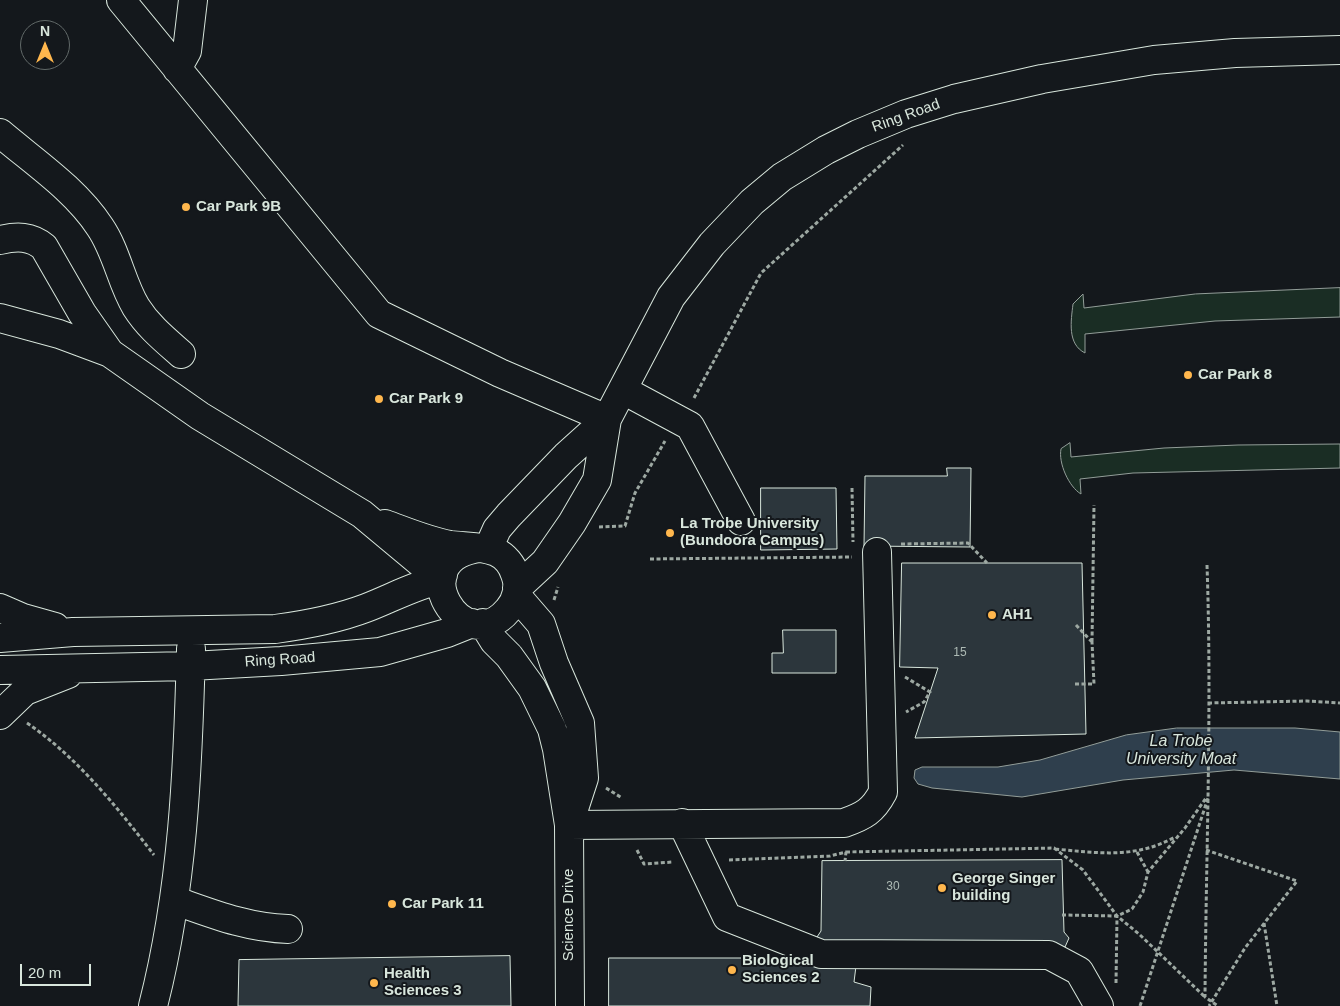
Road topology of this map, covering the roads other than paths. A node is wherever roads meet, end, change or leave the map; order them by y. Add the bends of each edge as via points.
1 (121, 0) edge
2 (193, 0) edge
3 (1340, 50) edge
4 (177, 69) junction
5 (0, 133) edge
6 (0, 240) edge
7 (0, 318) edge
8 (110, 353) junction
9 (181, 354) dead end
10 (623, 390) junction
11 (607, 419) junction
12 (362, 514) junction
13 (741, 521) dead end
14 (484, 549) junction
15 (874, 551) road end
16 (442, 577) junction
17 (517, 591) junction
18 (0, 608) edge
19 (478, 623) junction
20 (192, 630) junction
21 (73, 632) junction
22 (0, 638) edge
23 (191, 666) junction
24 (84, 668) junction
25 (0, 670) edge
26 (4, 710) edge
27 (580, 723) junction
28 (552, 729) junction
29 (682, 823) junction
30 (568, 825) junction
31 (176, 901) junction
32 (288, 929) dead end
33 (1108, 996) edge
34 (153, 1006) edge
35 (570, 1006) edge

1 - 4 street
2 - 4 street via 187,51
3 - 10 street, Ring Road via 1235,53 1154,60 1042,79 954,99 858,134 782,177 752,202 712,244 671,297
4 - 11 street via 379,314
5 - 9 street via 70,192 99,226 135,305 145,320
6 - 8 street via 25,238 44,248
7 - 8 street via 60,334
8 - 12 street via 200,416
10 - 11 street, Ring Road
10 - 13 street via 690,426
11 - 14 street, Ring Road via 509,515
11 - 17 street, Ring Road via 597,480 545,562
12 - 14 street via 416,536
12 - 16 street
14 - 16 street via 457,555
14 - 17 street via 497,552 512,567
15 - 29 street via 883,792 875,807 844,823
16 - 19 street via 442,594 448,608 459,618
16 - 20 street, Ring Road via 364,608 305,625 275,629
17 - 19 street via 513,604 500,618
17 - 27 street, Science Drive via 541,624
18 - 21 street, Ring Road
19 - 23 street, Ring Road via 380,652
19 - 28 street, Science Drive via 509,656 532,688
20 - 21 street, Ring Road
20 - 23 street
21 - 22 street, Ring Road
23 - 24 street, Ring Road
23 - 31 street
24 - 25 street, Ring Road
24 - 26 street, Ring Road via 25,691
27 - 28 street
27 - 30 street, Science Drive via 584,778
28 - 30 street, Science Drive
29 - 30 street
29 - 33 street via 727,917 821,954 1049,955 1079,971
30 - 35 street, Science Drive
31 - 32 street via 232,921
31 - 34 street

